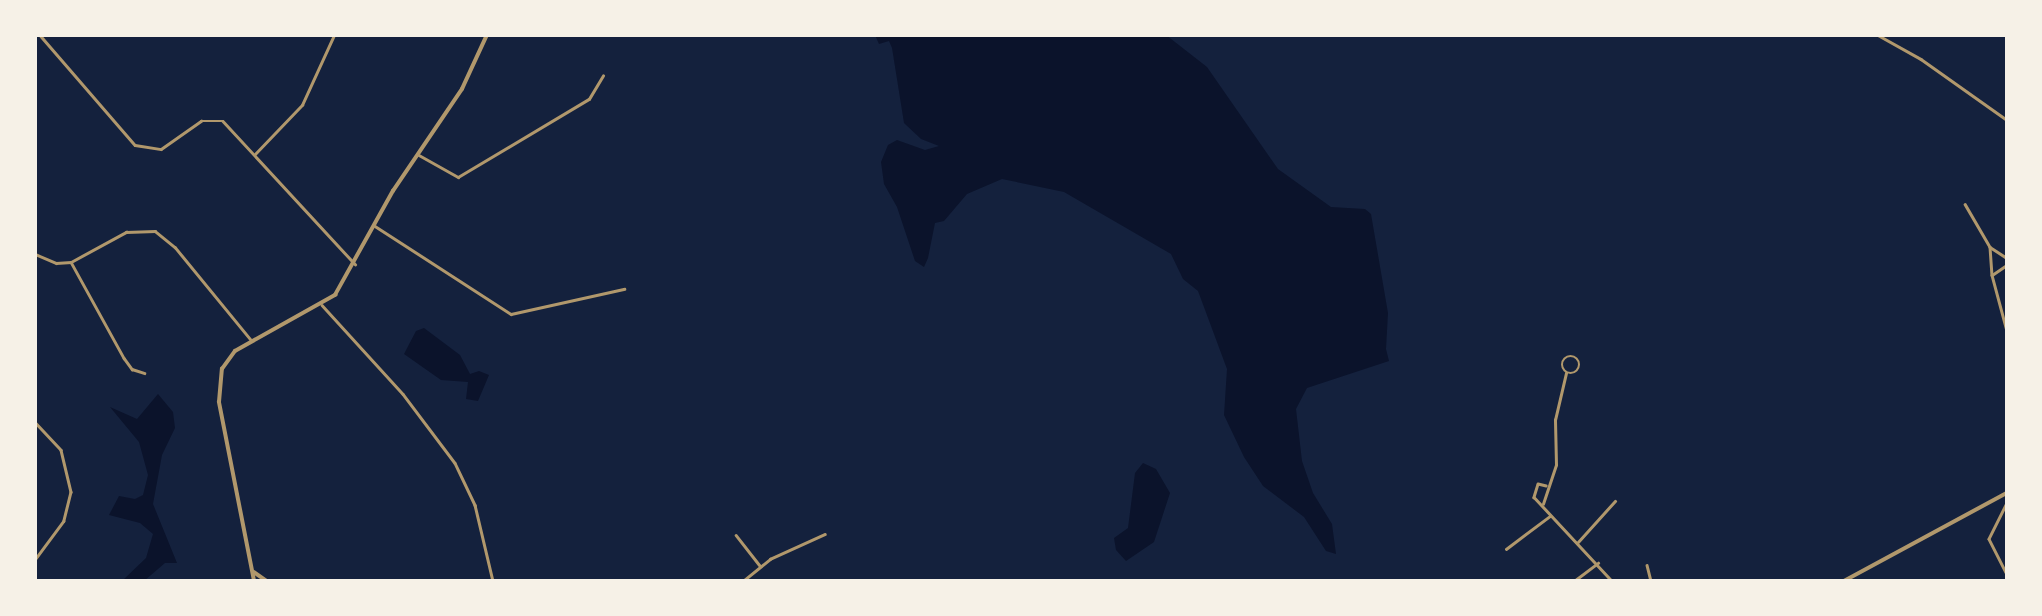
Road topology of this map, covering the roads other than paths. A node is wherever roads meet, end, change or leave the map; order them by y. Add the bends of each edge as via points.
1 (40, 35) edge
2 (334, 35) edge
3 (487, 35) edge
4 (1878, 35) edge
5 (603, 76) dead end
6 (2007, 120) edge
7 (254, 154) junction
8 (419, 155) junction
9 (1965, 204) dead end
10 (375, 226) junction
11 (1990, 247) junction
12 (35, 254) edge
13 (2007, 258) edge
14 (71, 262) junction
15 (355, 264) junction
16 (2007, 265) edge
17 (1992, 275) junction
18 (624, 289) dead end
19 (322, 305) junction
20 (2007, 331) edge
21 (251, 340) junction
22 (144, 373) dead end
23 (1566, 373) junction
24 (35, 422) edge
25 (1546, 486) junction
26 (2007, 493) edge
27 (1615, 501) dead end
28 (2007, 503) edge
29 (1543, 504) junction
30 (1550, 516) junction
31 (825, 534) dead end
32 (736, 535) dead end
33 (1578, 542) junction
34 (1506, 549) dead end
35 (35, 560) edge
36 (1598, 563) junction
37 (1647, 565) dead end
38 (760, 566) junction
39 (254, 572) junction
40 (2007, 574) edge
41 (254, 581) edge
42 (267, 581) edge
43 (493, 581) edge
44 (743, 581) edge
45 (1574, 581) edge
46 (1612, 581) edge
47 (1651, 581) edge
48 (1844, 581) edge

1 - 7 street via 135,145 169,146 196,124 212,118 228,125
2 - 7 street via 302,104
3 - 8 street via 462,89
4 - 6 street via 1922,59
5 - 8 street via 589,99 458,177
7 - 15 street
8 - 10 street
9 - 11 street
10 - 15 street
10 - 18 street via 512,314
11 - 13 street
11 - 17 street
12 - 14 street via 56,263
14 - 21 street via 126,232 155,231 175,247
14 - 22 street via 124,358 132,369
15 - 19 street via 335,295
16 - 17 street
17 - 20 street
19 - 21 street
19 - 43 street via 403,394 455,463 475,505
21 - 39 street via 225,362 219,391 232,478
23 - 23 street via 1581,367 1576,356 1565,358
23 - 25 street via 1555,420 1556,465
24 - 35 street via 61,450 71,492 62,524
25 - 29 street via 1549,494
25 - 29 street via 1538,484 1534,490
26 - 48 street
27 - 33 street
28 - 40 street via 1989,539
29 - 30 street
30 - 33 street
30 - 34 street
31 - 38 street
32 - 38 street
33 - 36 street
36 - 45 street
36 - 46 street
37 - 47 street
38 - 44 street
39 - 41 street
39 - 42 street

